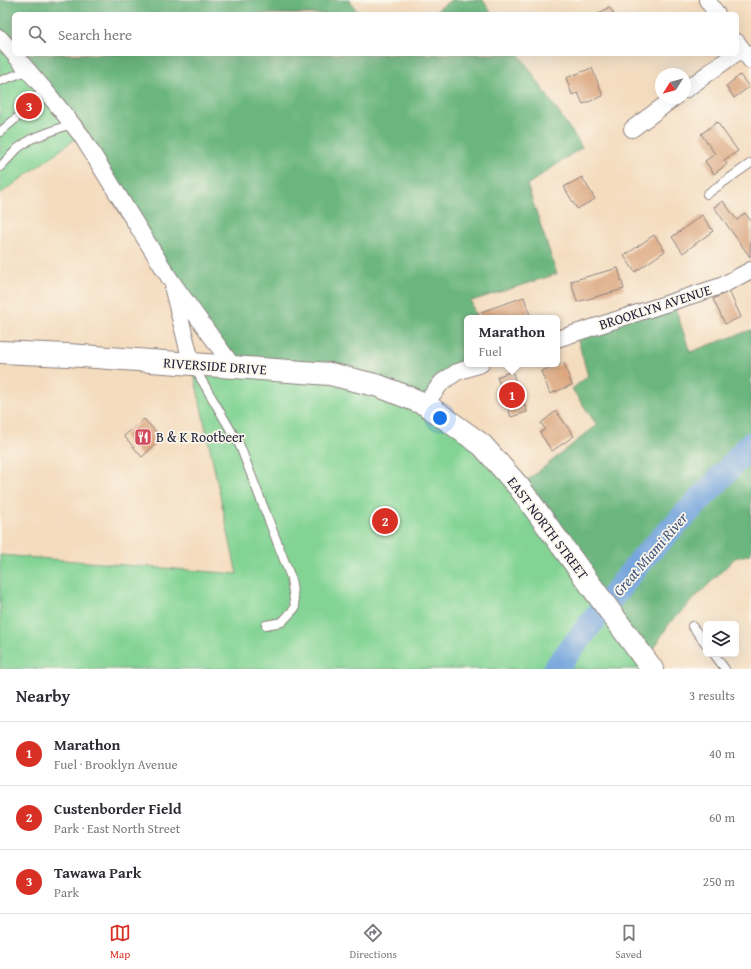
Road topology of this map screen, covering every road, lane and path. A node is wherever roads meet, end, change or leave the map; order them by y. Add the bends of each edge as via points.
1 (707, 0) edge
2 (716, 12) edge
3 (0, 38) edge
4 (12, 52) edge
5 (16, 56) edge
6 (733, 56) edge
7 (28, 70) junction
8 (0, 81) edge
9 (691, 86) edge
10 (44, 89) junction
11 (666, 104) edge
12 (73, 123) junction
13 (632, 129) dead end
14 (0, 132) edge
15 (751, 163) edge
16 (0, 167) edge
17 (707, 194) dead end
18 (751, 270) edge
19 (170, 279) junction
20 (560, 338) edge
21 (0, 352) edge
22 (192, 365) junction
23 (472, 367) edge
24 (234, 368) junction
25 (425, 404) junction
26 (266, 625) dead end
27 (692, 626) dead end
28 (703, 640) edge
29 (716, 657) edge
30 (649, 665) edge
31 (725, 669) edge

1 - 2 street
3 - 4 street
5 - 7 street
6 - 9 street
7 - 8 lane
7 - 10 street
10 - 12 street
10 - 14 lane via 27,109
11 - 13 street
12 - 16 lane via 31,139 18,148
12 - 19 street
15 - 17 lane
18 - 20 street, BROOKLYN AVENUE via 721,286
19 - 22 street
19 - 24 street
21 - 22 main road, RIVERSIDE DRIVE
22 - 24 main road, RIVERSIDE DRIVE
22 - 26 lane via 240,446 291,578 295,608 282,622
23 - 25 street via 457,372 442,382
24 - 25 main road, RIVERSIDE DRIVE via 330,374 378,386
25 - 30 main road, EAST NORTH STREET via 482,445 519,487
27 - 28 lane
29 - 31 lane

